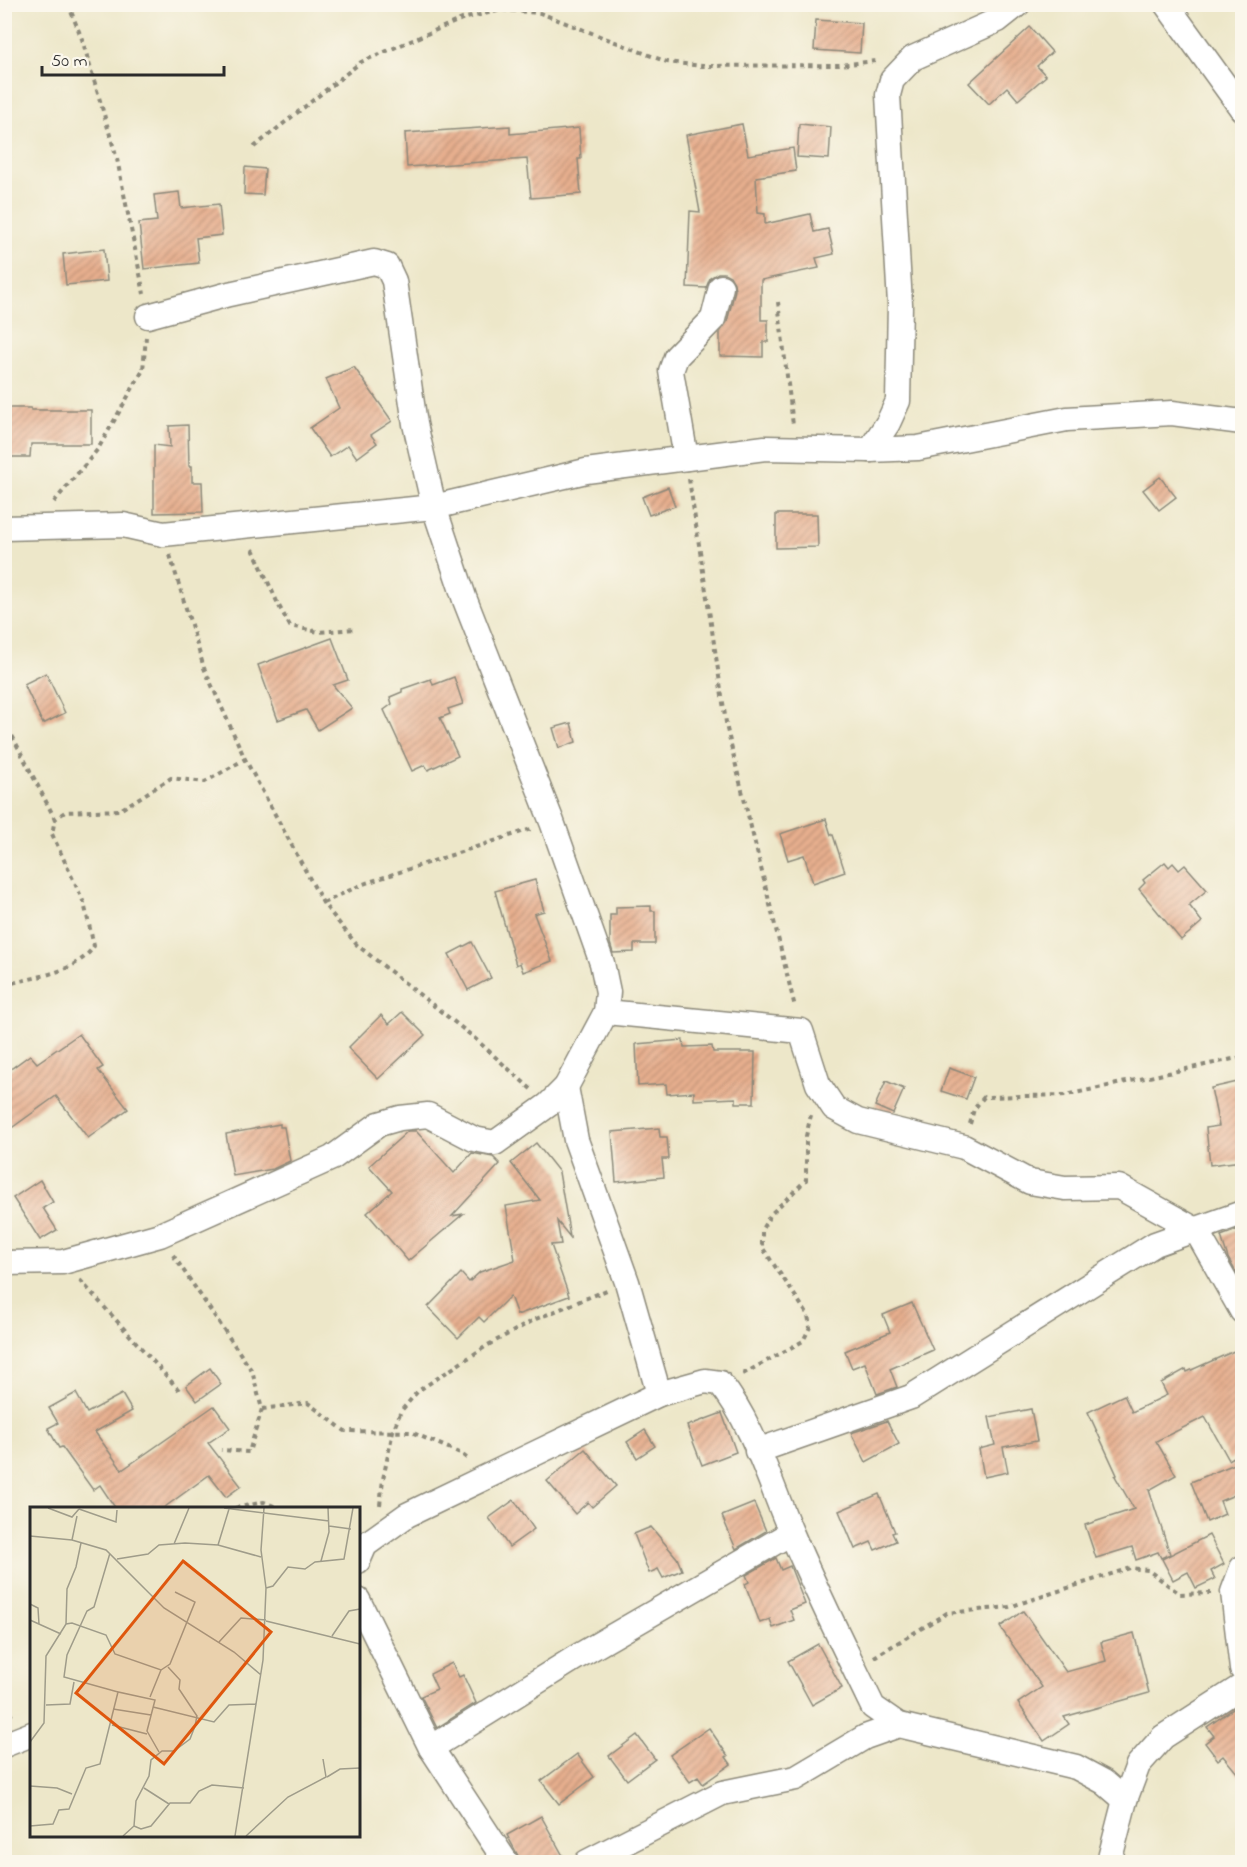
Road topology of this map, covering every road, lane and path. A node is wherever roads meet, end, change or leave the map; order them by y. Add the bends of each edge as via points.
1 (68, 4) edge
2 (1018, 4) edge
3 (1166, 4) edge
4 (913, 58) junction
5 (1242, 109) edge
6 (254, 147) dead end
7 (721, 287) dead end
8 (778, 302) dead end
9 (148, 316) junction
10 (1242, 422) edge
11 (799, 449) junction
12 (870, 450) junction
13 (686, 458) junction
14 (434, 507) junction
15 (243, 526) junction
16 (4, 528) edge
17 (32, 528) junction
18 (164, 534) junction
19 (354, 629) dead end
20 (4, 720) edge
21 (245, 759) junction
22 (55, 819) junction
23 (552, 822) junction
24 (322, 903) junction
25 (4, 985) edge
26 (606, 1012) junction
27 (801, 1031) junction
28 (1242, 1057) edge
29 (818, 1084) junction
30 (566, 1087) junction
31 (548, 1105) junction
32 (964, 1147) junction
33 (1242, 1213) edge
34 (1196, 1230) junction
35 (160, 1235) junction
36 (63, 1262) junction
37 (4, 1263) edge
38 (627, 1282) junction
39 (1242, 1311) edge
40 (720, 1383) junction
41 (179, 1390) dead end
42 (659, 1394) junction
43 (262, 1409) junction
44 (393, 1431) junction
45 (222, 1450) dead end
46 (757, 1451) junction
47 (491, 1474) junction
48 (243, 1507) edge
49 (275, 1507) edge
50 (791, 1533) junction
51 (378, 1535) junction
52 (360, 1556) edge
53 (1242, 1568) edge
54 (1233, 1592) junction
55 (360, 1604) edge
56 (855, 1669) junction
57 (1242, 1669) edge
58 (1242, 1686) edge
59 (899, 1725) junction
60 (30, 1735) edge
61 (4, 1744) edge
62 (431, 1748) junction
63 (1125, 1800) junction
64 (506, 1863) edge
65 (587, 1863) edge
66 (1109, 1863) edge

1 - 9 path via 117,159
2 - 4 street via 998,20
3 - 5 street
4 - 6 path via 839,65 702,66 667,62 540,13 502,10 462,19 361,62
4 - 12 street via 892,80 888,95 900,304 898,401
7 - 13 street via 713,319 676,357 671,371
8 - 11 path via 791,417
9 - 14 street via 374,262 387,266 394,281 415,424
9 - 17 path via 143,370 98,449
10 - 12 street via 1172,412 1067,419 918,448
11 - 12 street
11 - 13 street via 765,448
13 - 14 street via 586,471
13 - 27 path via 727,729
14 - 15 street
14 - 23 street via 465,600
15 - 18 street
15 - 19 path via 290,626 319,632
16 - 17 street
17 - 18 street via 123,525
18 - 21 path via 204,668
20 - 22 path
21 - 22 path via 205,782 171,778 120,810 65,812
21 - 24 path
22 - 25 path via 52,834 84,903 94,946 88,956 65,968
23 - 24 path via 363,884
23 - 26 street via 602,963 608,992
24 - 31 path via 357,945 472,1036
26 - 27 street
26 - 30 street
27 - 29 street
28 - 32 path via 1066,1095 984,1097 974,1109
29 - 32 street via 834,1108 858,1121
29 - 40 path via 806,1136 806,1180 771,1214 762,1229 762,1247 808,1316 810,1327 803,1341
30 - 31 street
30 - 38 street via 576,1140
31 - 35 street via 495,1143 474,1139 428,1115 390,1121 332,1158
32 - 34 street via 1030,1182 1065,1188 1119,1187
33 - 34 street
34 - 39 street
34 - 46 street via 1155,1244 911,1397
35 - 36 street
35 - 43 path via 252,1371
36 - 37 street
36 - 41 path
38 - 42 street
38 - 44 path via 536,1319 488,1345 418,1391 401,1411
40 - 42 street via 705,1381
40 - 46 street via 733,1399
42 - 47 street
43 - 44 path via 308,1404 345,1431
43 - 45 path via 249,1452
44 - 47 path via 411,1432 460,1453
44 - 51 path via 383,1479
46 - 50 street
47 - 51 street via 407,1515
48 - 49 path via 264,1502
50 - 56 street
50 - 62 street via 575,1658
51 - 52 street via 365,1545
53 - 54 street
54 - 56 path via 1180,1594 1148,1570 1130,1568 1009,1607 947,1613
54 - 57 street
55 - 62 street
56 - 59 street via 873,1707
58 - 63 street via 1163,1737 1138,1765
59 - 63 street via 1076,1767 1104,1782
59 - 65 street via 865,1737 796,1778 722,1793
60 - 61 street
62 - 64 street
63 - 66 street

